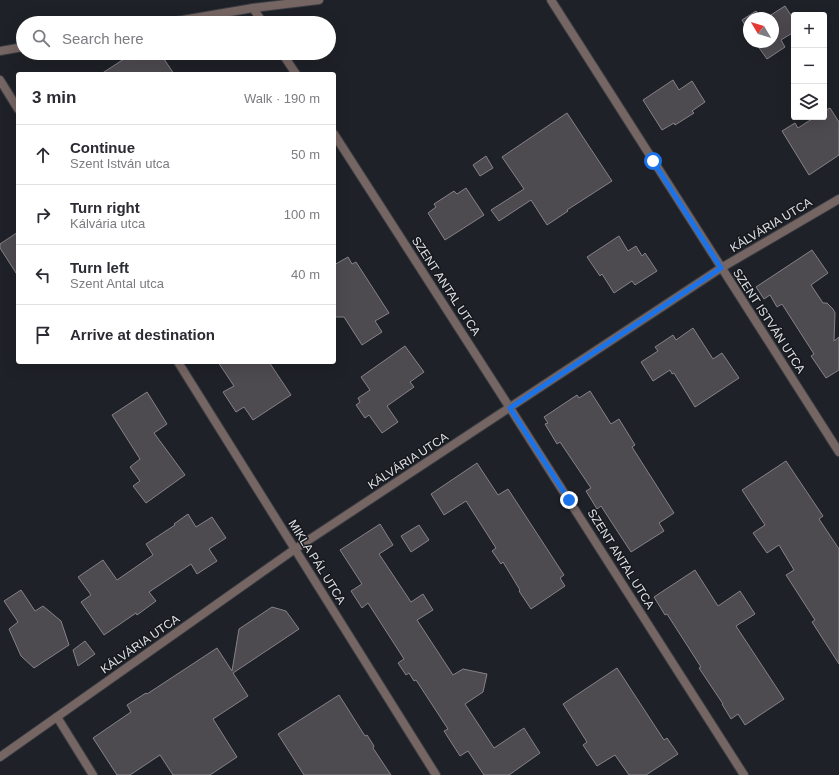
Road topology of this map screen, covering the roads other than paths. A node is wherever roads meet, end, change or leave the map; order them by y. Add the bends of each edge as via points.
1 (319, 0) edge
2 (551, 0) edge
3 (253, 8) junction
4 (206, 16) edge
5 (258, 16) edge
6 (16, 48) edge
7 (0, 51) edge
8 (287, 60) edge
9 (295, 72) edge
10 (0, 80) edge
11 (16, 106) edge
12 (336, 137) edge
13 (839, 199) edge
14 (721, 268) junction
15 (179, 364) edge
16 (510, 408) junction
17 (839, 452) edge
18 (296, 549) junction
19 (57, 717) junction
20 (0, 757) edge
21 (93, 775) edge
22 (436, 775) edge
23 (744, 775) edge

1 - 3 street
2 - 14 street, SZENT ISTVÁN UTCA
3 - 4 street
3 - 5 street
6 - 7 street
8 - 9 street
10 - 11 street
12 - 16 street, SZENT ANTAL UTCA
13 - 14 street, KÁLVÁRIA UTCA
14 - 16 street, KÁLVÁRIA UTCA
14 - 17 street, SZENT ISTVÁN UTCA
15 - 18 street, MIKLA PÁL UTCA
16 - 18 street, KÁLVÁRIA UTCA
16 - 23 street, SZENT ANTAL UTCA
18 - 19 street, KÁLVÁRIA UTCA
18 - 22 street, MIKLA PÁL UTCA
19 - 20 street, KÁLVÁRIA UTCA
19 - 21 street

